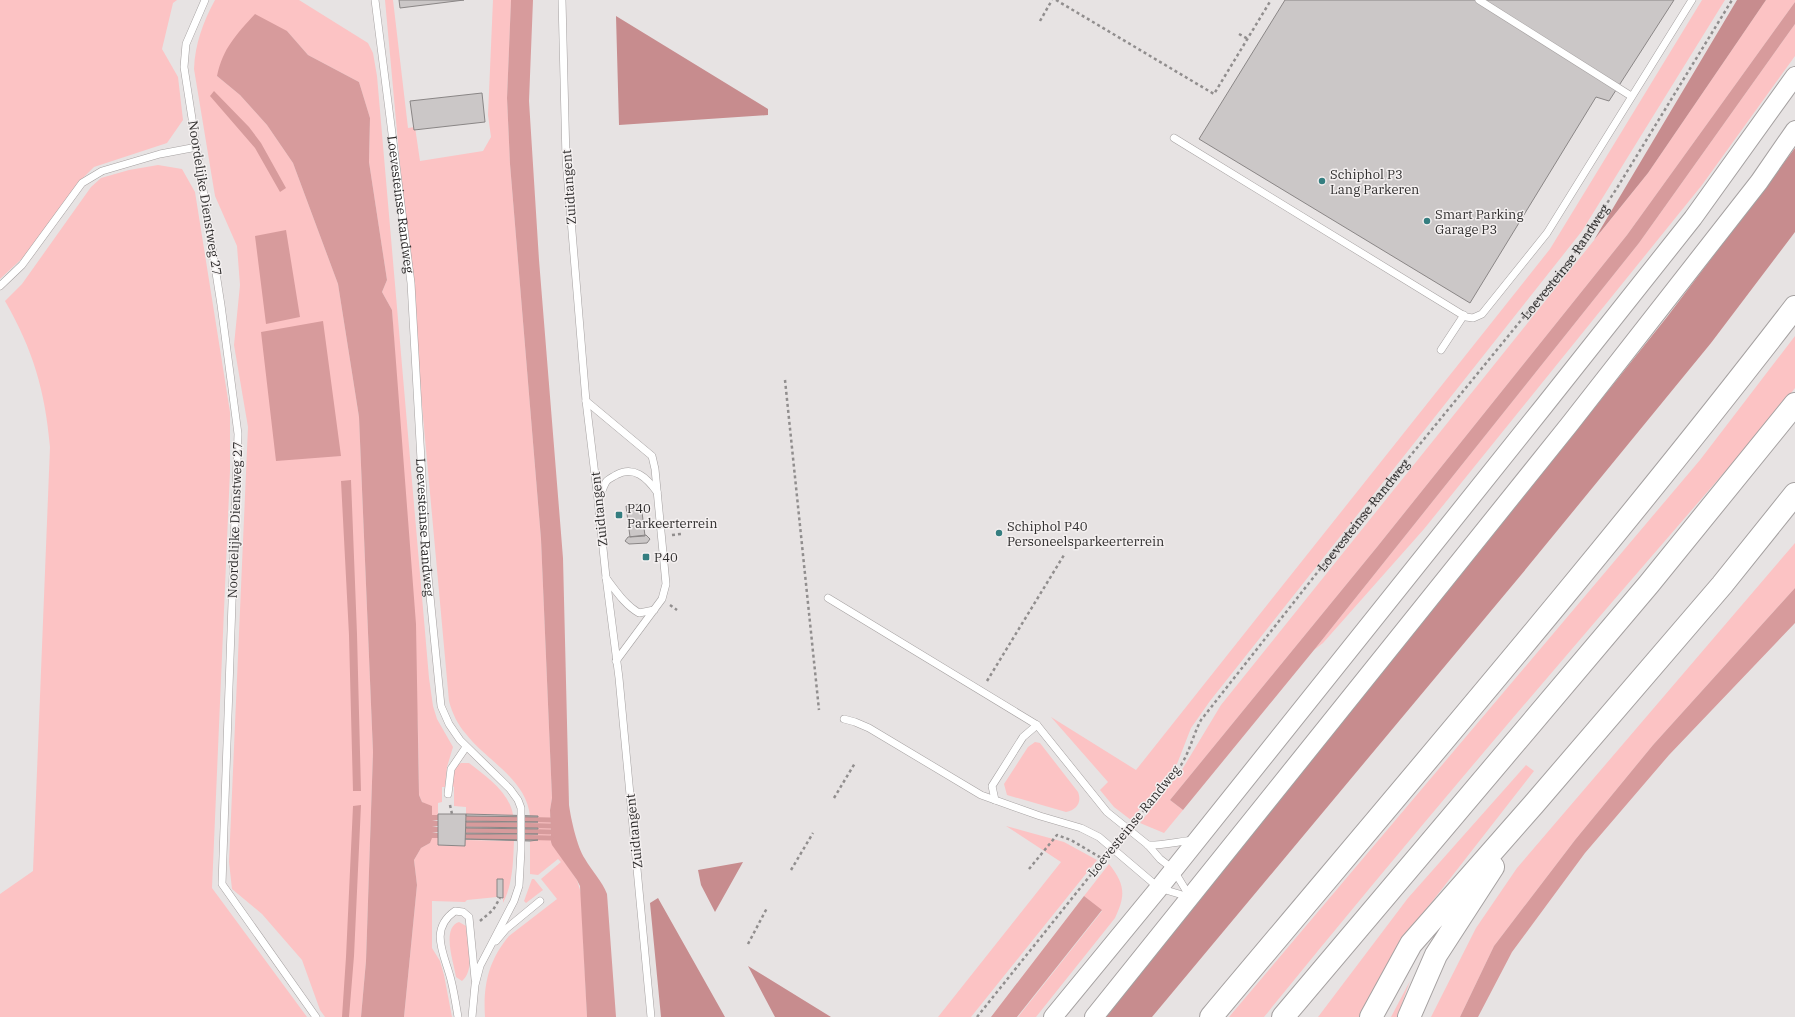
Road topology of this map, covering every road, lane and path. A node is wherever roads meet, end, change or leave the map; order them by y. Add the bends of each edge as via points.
1 (205, 0) edge
2 (375, 0) edge
3 (562, 0) edge
4 (1052, 0) edge
5 (1056, 0) edge
6 (1271, 0) edge
7 (1479, 0) edge
8 (1692, 0) edge
9 (1732, 0) edge
10 (1040, 21) dead end
11 (1239, 34) dead end
12 (1248, 39) junction
13 (1795, 76) edge
14 (1631, 96) junction
15 (1795, 130) edge
16 (1174, 138) dead end
17 (197, 147) junction
18 (0, 286) edge
19 (1795, 307) edge
20 (1464, 315) junction
21 (1441, 350) dead end
22 (785, 380) dead end
23 (586, 402) junction
24 (1795, 404) edge
25 (657, 492) junction
26 (1795, 494) edge
27 (598, 500) junction
28 (1064, 555) dead end
29 (606, 577) junction
30 (828, 598) dead end
31 (654, 610) junction
32 (616, 661) junction
33 (980, 691) junction
34 (819, 710) dead end
35 (844, 719) dead end
36 (1037, 725) junction
37 (466, 747) junction
38 (855, 763) dead end
39 (448, 794) dead end
40 (834, 798) dead end
41 (995, 800) junction
42 (1534, 804) junction
43 (1128, 829) junction
44 (813, 833) dead end
45 (1196, 840) junction
46 (1148, 844) junction
47 (1112, 847) junction
48 (1103, 859) junction
49 (1029, 869) dead end
50 (1173, 869) junction
51 (791, 870) dead end
52 (1159, 888) junction
53 (500, 898) dead end
54 (1191, 898) junction
55 (540, 901) dead end
56 (767, 908) dead end
57 (471, 924) junction
58 (748, 944) dead end
59 (480, 966) junction
60 (475, 985) junction
61 (316, 1017) edge
62 (458, 1017) edge
63 (472, 1017) edge
64 (651, 1017) edge
65 (977, 1017) edge
66 (1053, 1017) edge
67 (1094, 1017) edge
68 (1211, 1017) edge
69 (1283, 1017) edge
70 (1371, 1017) edge
71 (1409, 1017) edge

1 - 17 lane, Noordelijke Dienstweg 27 via 186,44 184,67
2 - 37 lane, Loevesteinse Randweg via 411,282 427,566 441,706 448,724
3 - 23 lane, Zuidtangent via 566,159
4 - 10 path
5 - 12 path via 1214,94
6 - 12 path
7 - 14 lane
8 - 14 lane
9 - 43 path, Loevesteinse Randweg via 1617,188 1567,264 1380,493 1201,720 1181,765
11 - 12 path
13 - 45 street via 1688,224
14 - 20 lane via 1547,233 1482,314 1473,318
15 - 54 street via 1754,188 1584,406
16 - 20 lane
17 - 18 lane via 102,170 82,183 22,265
17 - 61 lane, Noordelijke Dienstweg 27 via 238,434 222,884
19 - 68 highway via 1608,542
20 - 21 lane
22 - 34 path
23 - 25 lane via 652,456
23 - 27 lane, Zuidtangent
24 - 69 highway via 1649,584
25 - 27 lane via 649,480 640,473 630,471 607,481
25 - 31 lane via 666,584 662,599
26 - 42 highway via 1722,584
27 - 29 lane, Zuidtangent
28 - 33 path
29 - 31 lane via 627,605 639,613
29 - 32 lane, Zuidtangent
30 - 33 lane
31 - 32 lane
32 - 64 lane, Zuidtangent
33 - 36 lane
35 - 41 lane via 869,728 981,795
36 - 41 lane via 1023,737 992,786
36 - 43 lane via 1107,812
37 - 39 lane via 451,769
37 - 59 lane, Loevesteinse Randweg via 515,795 520,804 521,815 519,886 514,901
38 - 40 path
41 - 47 lane via 1081,828
42 - 70 highway via 1411,944
42 - 71 highway via 1436,955
43 - 46 lane
44 - 51 path
45 - 46 lane
45 - 50 street
46 - 50 lane via 1160,859
47 - 48 path, Loevesteinse Randweg
47 - 52 lane
48 - 49 path via 1071,840 1057,835
48 - 65 path, Loevesteinse Randweg
50 - 52 street
50 - 54 lane
52 - 54 lane
52 - 66 street
53 - 57 path via 488,916
54 - 67 street
55 - 59 lane via 497,939
56 - 58 path
57 - 60 lane
57 - 62 lane via 469,917 463,912 455,911 447,917 441,928 440,940
59 - 60 lane, Loevesteinse Randweg
60 - 63 lane, Loevesteinse Randweg

